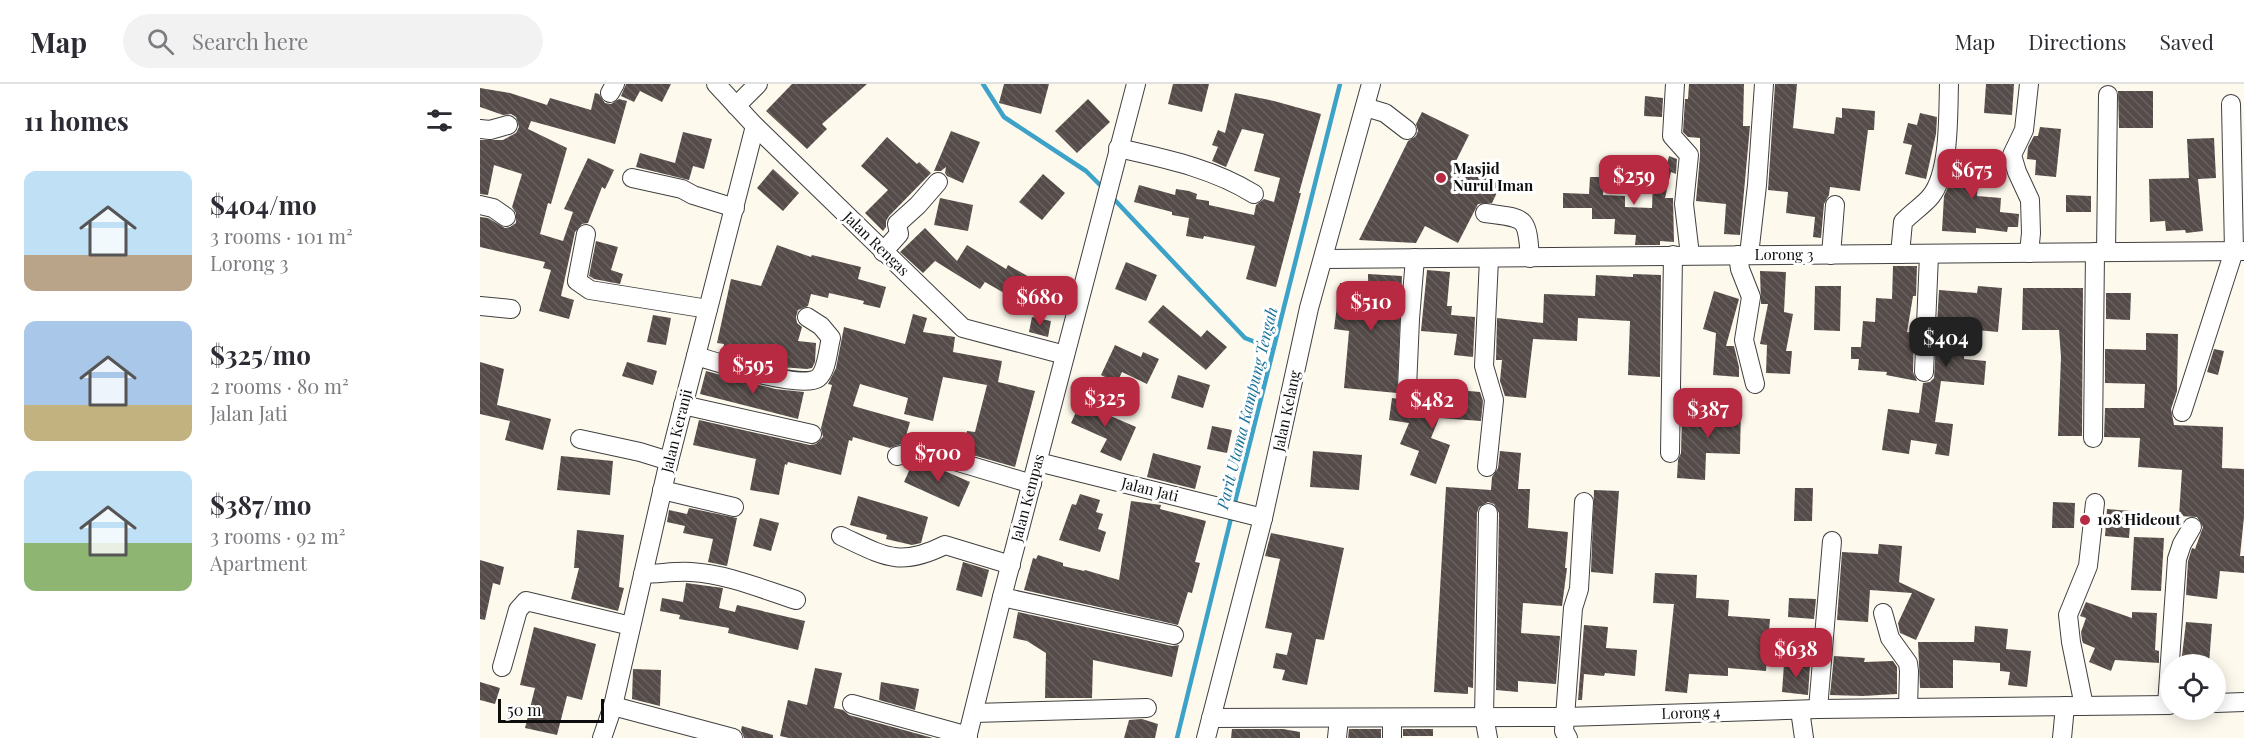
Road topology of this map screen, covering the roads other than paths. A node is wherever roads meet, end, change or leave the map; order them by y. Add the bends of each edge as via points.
1 (716, 84) edge
2 (758, 84) edge
3 (1136, 84) edge
4 (1371, 84) edge
5 (1675, 84) edge
6 (1764, 84) edge
7 (1949, 84) edge
8 (2029, 84) edge
9 (2108, 95) dead end
10 (2231, 104) dead end
11 (736, 106) junction
12 (1365, 107) junction
13 (508, 124) dead end
14 (755, 126) junction
15 (480, 129) edge
16 (1407, 130) dead end
17 (1118, 148) junction
18 (632, 178) dead end
19 (938, 182) dead end
20 (1254, 194) dead end
21 (480, 205) edge
22 (1835, 205) dead end
23 (735, 208) junction
24 (1485, 213) dead end
25 (506, 217) dead end
26 (586, 234) dead end
27 (2239, 251) edge
28 (883, 252) junction
29 (2101, 252) junction
30 (2029, 253) junction
31 (1900, 254) junction
32 (1681, 255) junction
33 (1743, 255) junction
34 (1831, 255) junction
35 (1929, 255) junction
36 (1415, 258) junction
37 (1530, 258) junction
38 (1324, 259) junction
39 (1489, 259) junction
40 (480, 306) edge
41 (511, 309) dead end
42 (708, 309) junction
43 (807, 317) dead end
44 (1065, 355) junction
45 (696, 356) junction
46 (1924, 372) dead end
47 (1755, 384) dead end
48 (1407, 388) dead end
49 (683, 405) junction
50 (2182, 412) dead end
51 (812, 434) dead end
52 (2093, 438) dead end
53 (580, 439) dead end
54 (1670, 453) dead end
55 (897, 456) dead end
56 (669, 461) junction
57 (1038, 462) junction
58 (1487, 467) dead end
59 (1032, 484) junction
60 (662, 490) junction
61 (1584, 502) dead end
62 (2095, 503) dead end
63 (734, 507) dead end
64 (1488, 513) dead end
65 (1263, 518) junction
66 (2192, 527) dead end
67 (841, 536) dead end
68 (1832, 541) dead end
69 (1011, 565) junction
70 (643, 574) junction
71 (1002, 597) junction
72 (796, 600) dead end
73 (1883, 613) dead end
74 (631, 626) junction
75 (1174, 635) dead end
76 (2172, 654) edge
77 (502, 667) dead end
78 (1908, 700) junction
79 (2244, 702) edge
80 (2226, 703) edge
81 (852, 704) dead end
82 (2160, 705) edge
83 (613, 706) junction
84 (2065, 706) junction
85 (2084, 706) junction
86 (1147, 708) dead end
87 (1809, 710) junction
88 (974, 713) junction
89 (1485, 716) junction
90 (1566, 717) junction
91 (1211, 718) junction
92 (1339, 718) junction
93 (1392, 718) junction
94 (968, 737) edge
95 (602, 738) edge
96 (733, 738) edge
97 (1206, 738) edge
98 (1337, 738) edge
99 (1392, 738) edge
100 (1488, 738) edge
101 (1568, 738) edge
102 (1804, 738) edge
103 (2062, 738) edge

1 - 11 street, Jalan Rengas
2 - 11 street
3 - 17 street, Jalan Kempas
4 - 12 street, Jalan Kelang
5 - 32 street via 1672,136 1689,155
6 - 33 street via 1757,185
7 - 31 street via 1947,140 1940,178 1931,196 1903,222
8 - 30 street via 2024,130 2013,155 2030,200
9 - 29 street
10 - 27 street
11 - 14 street, Jalan Rengas
12 - 16 street via 1385,113
12 - 38 street, Jalan Kelang
13 - 15 street
14 - 23 street, Jalan Keranji
14 - 28 street, Jalan Rengas
17 - 20 street via 1184,162
17 - 44 street, Jalan Kempas
18 - 23 street via 682,189
19 - 28 street via 897,224 899,234
21 - 25 street
22 - 34 street
23 - 42 street, Jalan Keranji
24 - 37 street via 1523,221 1528,230
26 - 42 street via 577,281 590,290
27 - 29 street, Lorong 3
27 - 50 street
28 - 44 street, Jalan Rengas via 963,328
29 - 30 street, Lorong 3
29 - 52 street
30 - 35 street, Lorong 3
31 - 34 street, Lorong 3
31 - 35 street, Lorong 3
32 - 33 street, Lorong 3
32 - 37 street, Lorong 3
32 - 54 street
33 - 34 street, Lorong 3
33 - 47 street via 1740,269 1751,297 1744,340
35 - 46 street
36 - 38 street, Lorong 3
36 - 39 street, Lorong 3
36 - 48 street
37 - 39 street, Lorong 3
38 - 65 street, Jalan Kelang via 1309,309
39 - 58 street via 1484,366 1494,400
40 - 41 street
42 - 45 street, Jalan Keranji
43 - 45 street via 831,339 823,370 810,381 768,376
44 - 57 street, Jalan Kempas
45 - 49 street, Jalan Keranji
49 - 51 street
49 - 56 street, Jalan Keranji
53 - 56 street
55 - 59 street via 928,453
56 - 60 street, Jalan Keranji
57 - 59 street, Jalan Kempas
57 - 65 street, Jalan Jati
59 - 69 street, Jalan Kempas
60 - 63 street
60 - 70 street, Jalan Keranji
61 - 90 street
62 - 85 street via 2088,566 2068,615
64 - 89 street
65 - 91 street, Jalan Kelang
66 - 76 street via 2177,559
67 - 69 street via 887,557 907,559 945,544
68 - 87 street
69 - 71 street, Jalan Kempas
70 - 72 street via 705,574
70 - 74 street, Jalan Keranji
71 - 75 street
71 - 88 street, Jalan Kempas
73 - 78 street via 1890,638 1908,663
74 - 77 street via 526,601 518,610
74 - 83 street, Jalan Keranji
78 - 84 street, Lorong 4
78 - 87 street, Lorong 4
79 - 80 street
81 - 94 street
82 - 85 street, Lorong 4
83 - 95 street, Jalan Keranji
83 - 96 street
84 - 85 street, Lorong 4
84 - 103 street
86 - 88 street
87 - 90 street, Lorong 4
87 - 102 street
88 - 94 street, Jalan Kempas
89 - 90 street, Lorong 4
89 - 93 street, Lorong 4
89 - 100 street
90 - 101 street via 1564,731
91 - 92 street, Lorong 4
91 - 97 street, Jalan Kelang
92 - 93 street, Lorong 4
92 - 98 street
93 - 99 street

